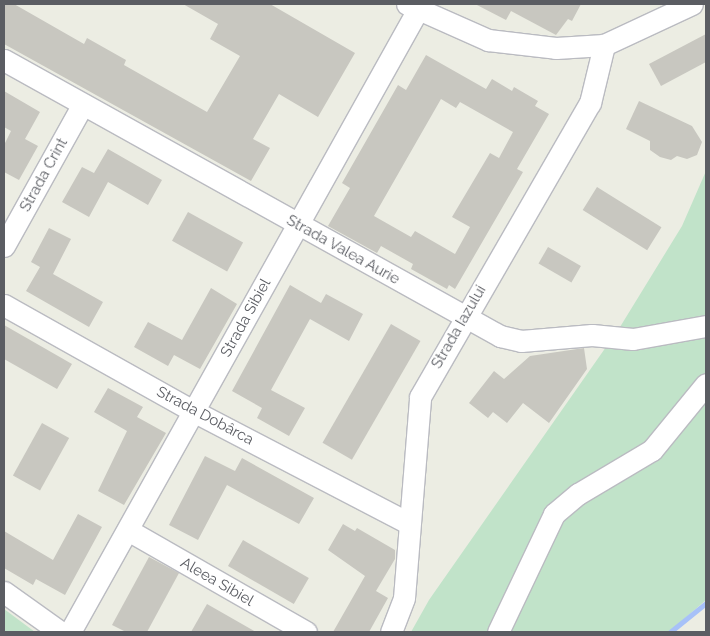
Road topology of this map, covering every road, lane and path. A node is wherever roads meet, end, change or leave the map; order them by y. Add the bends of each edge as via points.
1 (692, 4) edge
2 (415, 6) edge
3 (604, 45) junction
4 (4, 60) edge
5 (84, 104) junction
6 (297, 224) junction
7 (4, 246) edge
8 (4, 305) edge
9 (464, 318) junction
10 (706, 326) edge
11 (706, 384) edge
12 (194, 412) junction
13 (408, 523) junction
14 (128, 530) junction
15 (4, 592) edge
16 (60, 632) edge
17 (70, 632) edge
18 (306, 632) edge
19 (391, 632) edge
20 (498, 632) edge

1 - 3 street
2 - 3 street via 472,35 499,42 549,48
2 - 6 street, Strada Sibiel
3 - 9 street, Strada Iazului via 590,103
4 - 5 street, Strada Valea Aurie
5 - 6 street, Strada Valea Aurie
5 - 7 street, Strada Crint
6 - 9 street, Strada Valea Aurie
6 - 12 street, Strada Sibiel
8 - 12 street, Strada Dobârca
9 - 10 street, Strada Valea Aurie via 500,336 520,341 592,335 652,338
9 - 13 street, Strada Iazului via 420,397
11 - 20 street via 652,450 578,494 554,514
12 - 13 street, Strada Dobârca
12 - 14 street, Strada Sibiel
13 - 19 street, Strada Iazului via 404,598
14 - 17 street, Strada Sibiel
14 - 18 street, Aleea Sibiel
15 - 16 street

